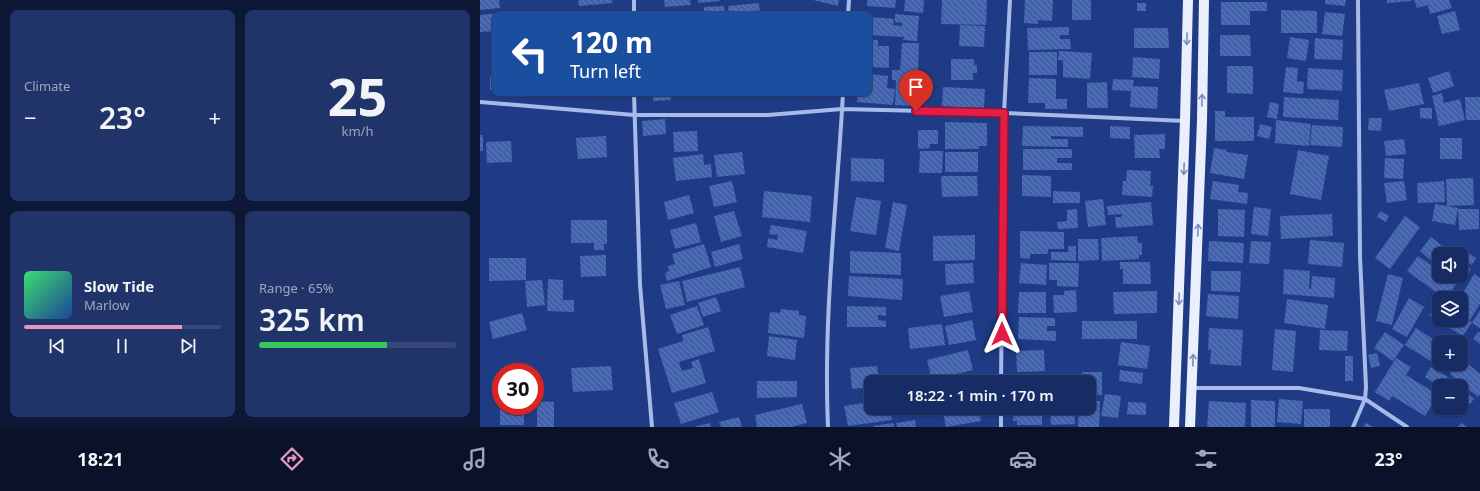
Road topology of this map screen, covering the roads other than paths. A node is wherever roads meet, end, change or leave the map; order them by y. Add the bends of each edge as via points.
1 (634, 0) edge
2 (849, 0) edge
3 (1010, 0) edge
4 (1188, 0) edge
5 (1204, 0) edge
6 (1358, 0) edge
7 (634, 12) edge
8 (848, 12) edge
9 (634, 96) edge
10 (844, 96) edge
11 (480, 102) edge
12 (842, 109) junction
13 (1004, 113) junction
14 (634, 115) junction
15 (1185, 121) junction
16 (1001, 375) edge
17 (1192, 388) junction
18 (1364, 399) junction
19 (1001, 415) edge
20 (652, 427) edge
21 (828, 427) edge
22 (1001, 427) edge
23 (1174, 427) edge
24 (1190, 427) edge
25 (1353, 427) edge
26 (1407, 427) edge

1 - 7 street
2 - 8 street
3 - 13 street
4 -> 15 main road
17 -> 5 main road
6 - 18 street
9 - 14 street
10 - 12 street
11 - 14 street
12 - 13 street
12 - 14 street via 768,115
12 - 21 street via 828,319
13 - 15 street
13 - 16 street
14 - 20 street via 640,285
15 -> 23 main road
17 - 18 street via 1299,388
17 - 24 main road
18 - 25 street
18 - 26 street
19 - 22 street

